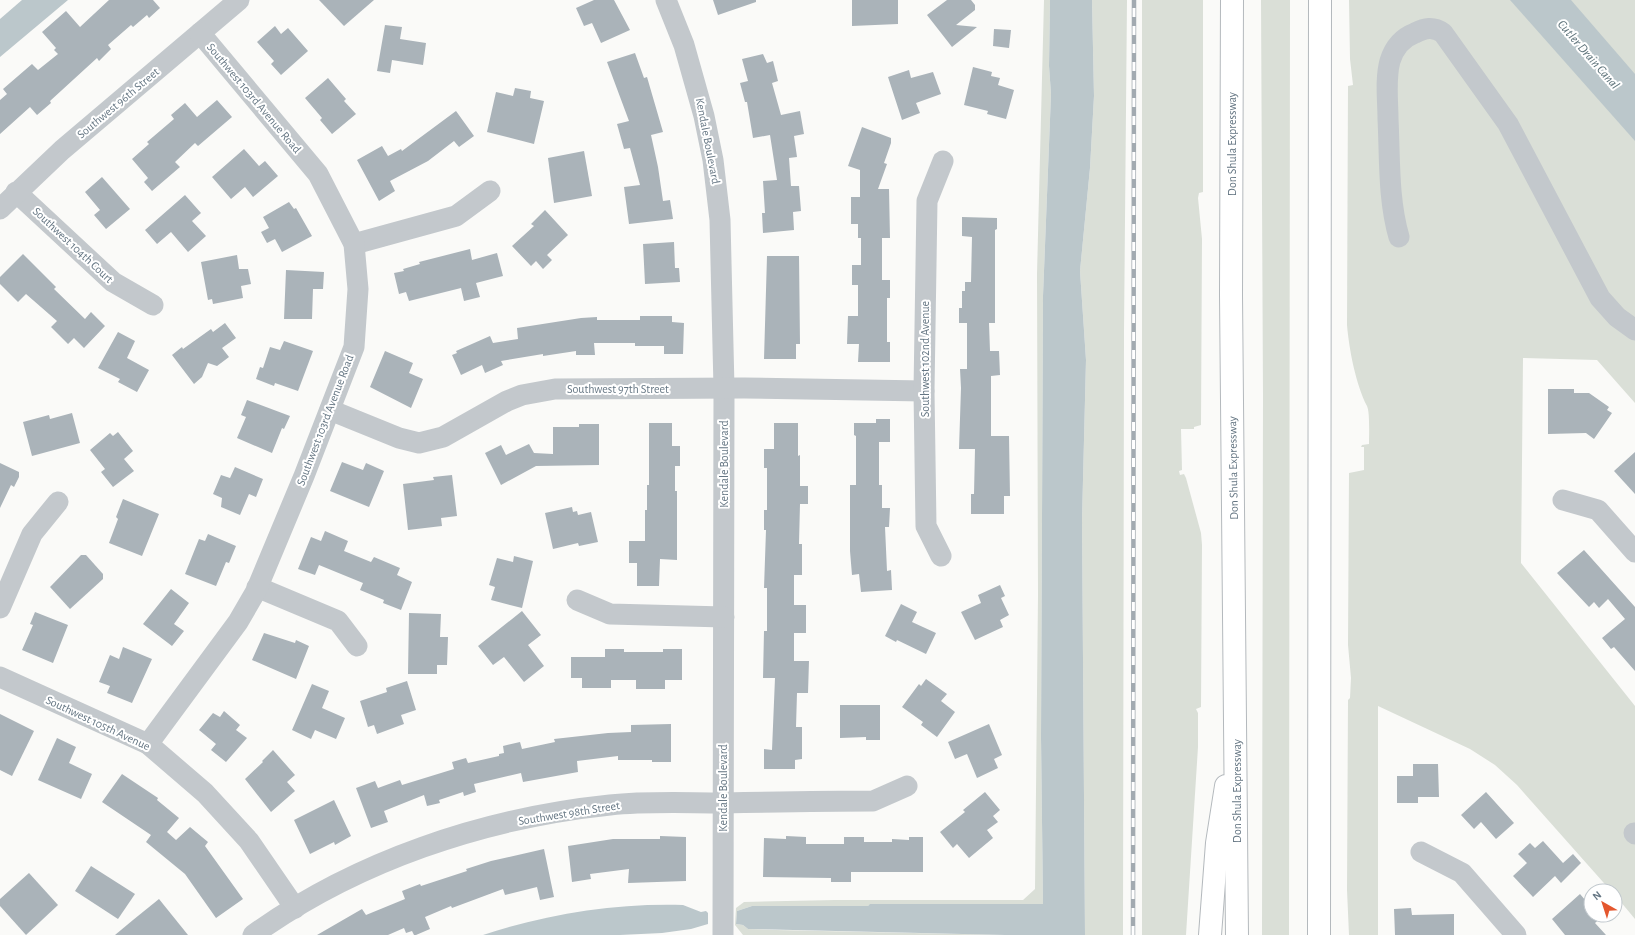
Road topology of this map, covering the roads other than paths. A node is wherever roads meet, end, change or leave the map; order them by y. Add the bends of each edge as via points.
1 (238, 0) edge
2 (666, 0) edge
3 (1232, 0) edge
4 (1320, 0) edge
5 (200, 33) junction
6 (944, 161) dead end
7 (490, 191) dead end
8 (16, 192) junction
9 (0, 209) edge
10 (1399, 237) dead end
11 (354, 244) junction
12 (153, 305) dead end
13 (1635, 330) edge
14 (724, 388) junction
15 (924, 391) junction
16 (330, 410) junction
17 (1563, 500) dead end
18 (58, 502) dead end
19 (1635, 552) edge
20 (941, 556) dead end
21 (257, 587) junction
22 (577, 600) dead end
23 (0, 608) edge
24 (724, 617) junction
25 (357, 646) dead end
26 (0, 677) edge
27 (1236, 728) junction
28 (148, 744) junction
29 (907, 786) dead end
30 (723, 803) junction
31 (1421, 852) dead end
32 (295, 908) junction
33 (253, 935) edge
34 (723, 935) edge
35 (1210, 935) edge
36 (1237, 935) edge
37 (1319, 935) edge
38 (1516, 935) edge

1 - 5 street, Southwest 96th Street
2 - 14 street, Kendale Boulevard via 684,45 699,94 717,183 722,263
3 - 27 highway, Don Shula Expressway via 1231,303
4 - 37 highway
5 - 8 street, Southwest 96th Street
5 - 11 street, Southwest 103rd Avenue Road via 318,174
6 - 15 street, Southwest 102nd Avenue via 927,201
7 - 11 street via 456,216
8 - 9 street, Southwest 96th Street
8 - 12 street, Southwest 104th Court via 113,282
10 - 13 street via 1390,176 1389,66 1396,47 1403,40 1426,28 1435,28 1443,33 1508,124 1600,298 1608,309
11 - 16 street, Southwest 103rd Avenue Road via 358,289 354,347
14 - 15 street, Southwest 97th Street
14 - 16 street, Southwest 97th Street via 572,388 538,392 507,401 443,437 419,443 399,438
14 - 24 street, Kendale Boulevard
15 - 20 street, Southwest 102nd Avenue via 926,526
16 - 21 street, Southwest 103rd Avenue Road
17 - 19 street via 1598,510
18 - 23 street via 32,534
21 - 25 street via 338,621
21 - 28 street, Southwest 103rd Avenue Road via 238,622
22 - 24 street via 610,614
24 - 30 street, Kendale Boulevard
26 - 28 street, Southwest 105th Avenue
27 - 35 highway via 1217,843
27 - 36 highway, Don Shula Expressway
28 - 32 street, Southwest 105th Avenue via 205,794 249,841
29 - 30 street, Southwest 98th Street via 873,801
30 - 32 street, Southwest 98th Street via 656,802 609,805 541,815 483,828 357,874
30 - 34 street, Kendale Boulevard
31 - 38 street via 1462,873
32 - 33 street, Southwest 98th Street

